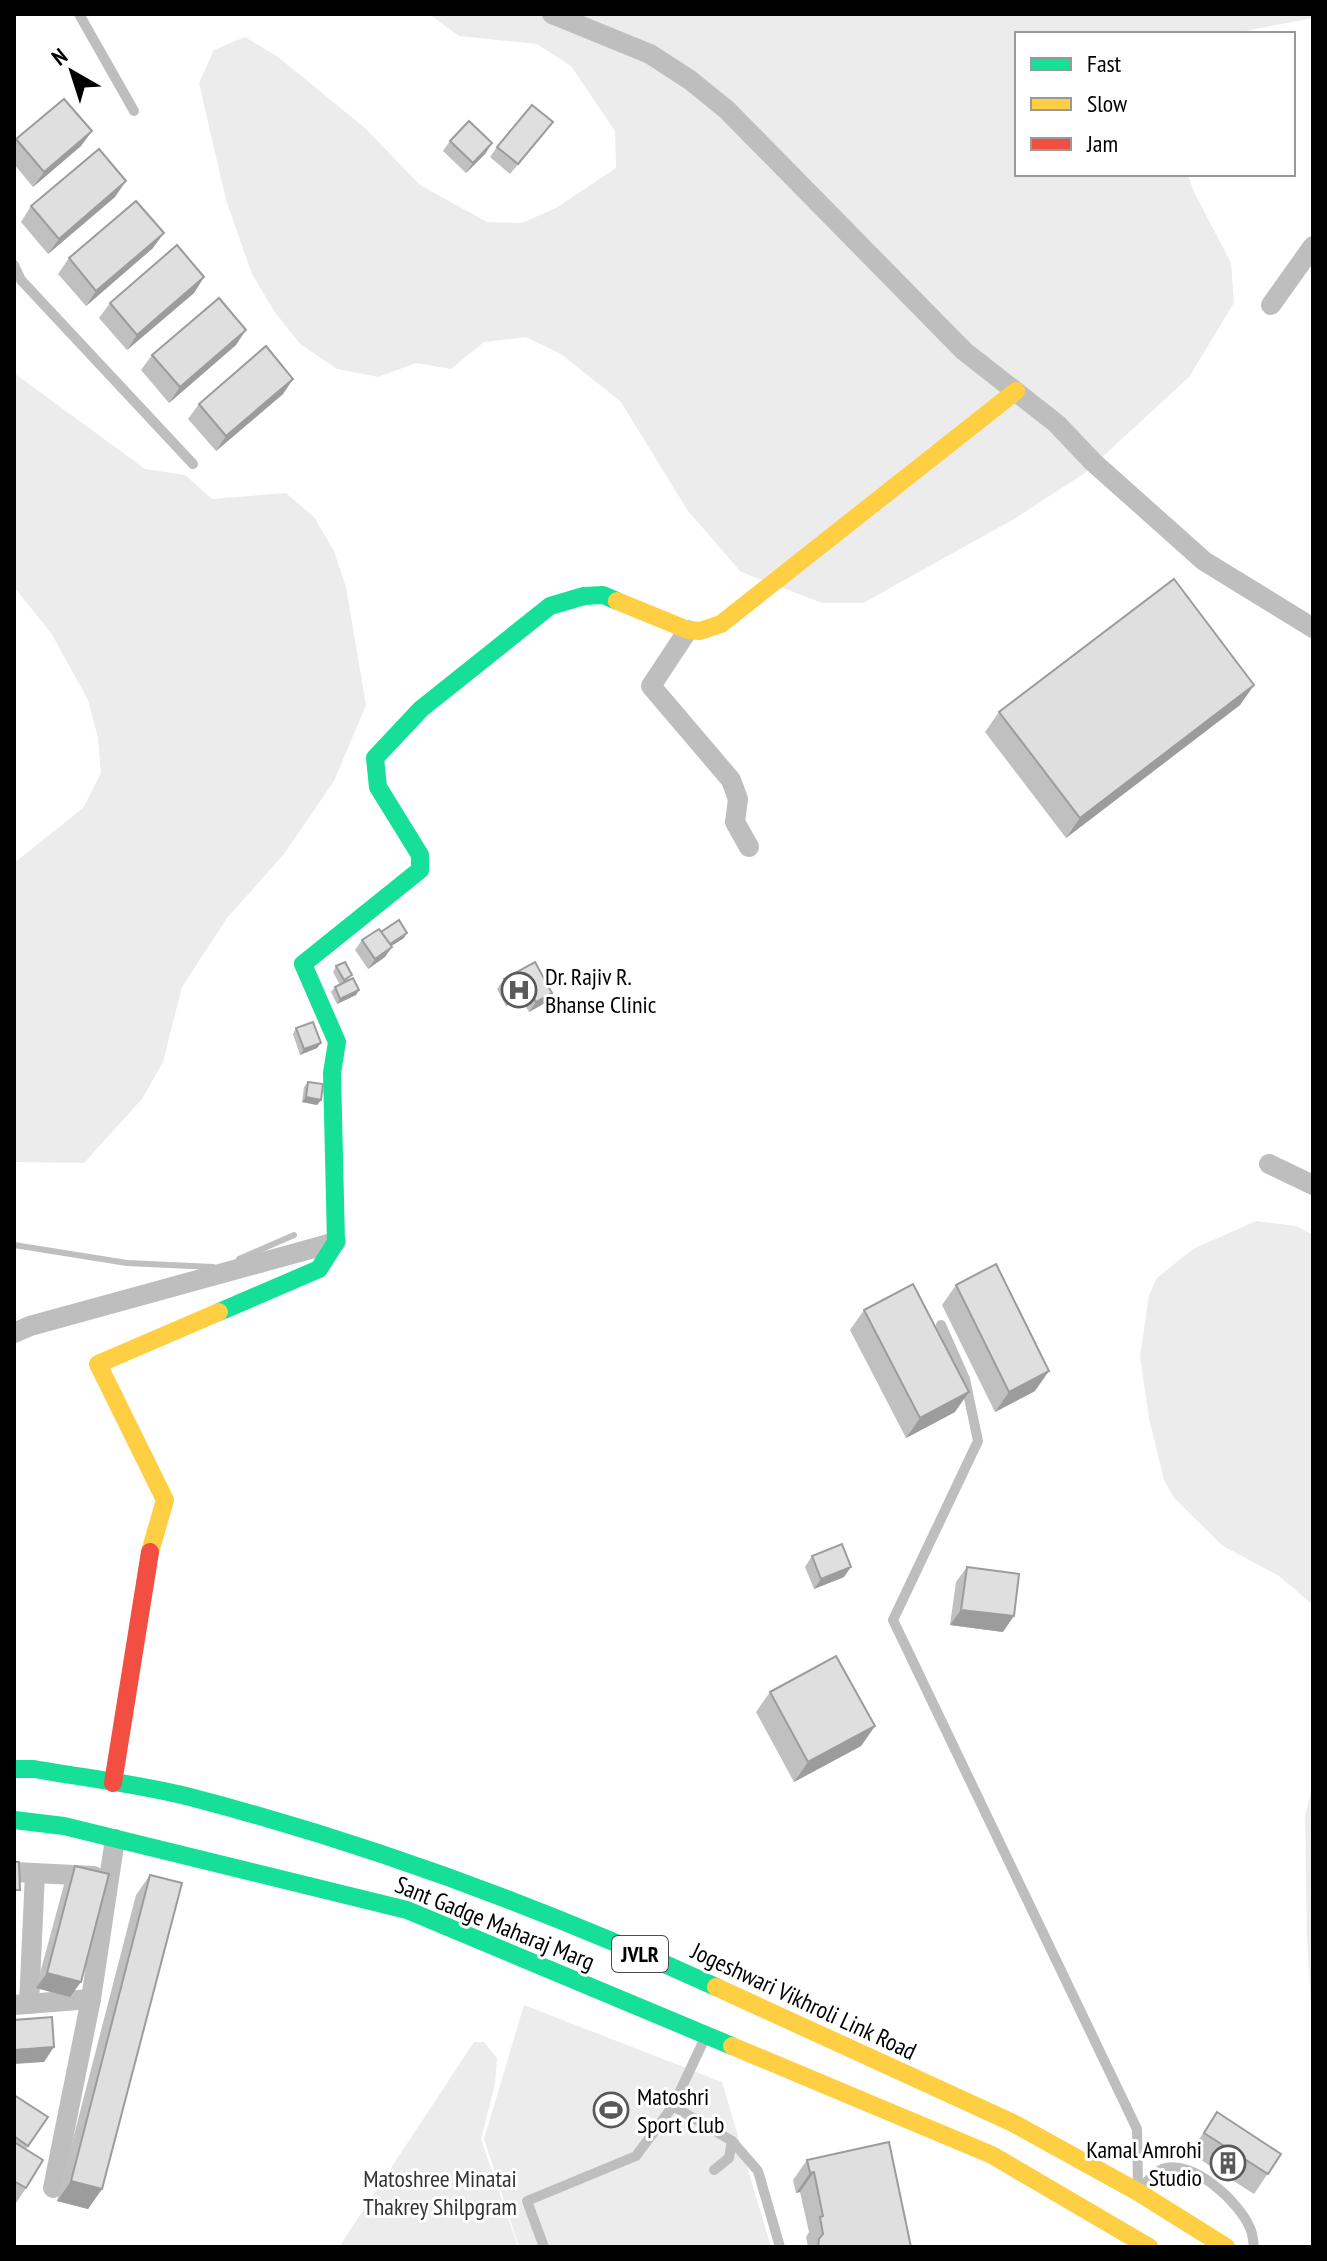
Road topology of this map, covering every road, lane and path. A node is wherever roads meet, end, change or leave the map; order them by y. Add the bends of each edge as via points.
1 (79, 14) edge
2 (552, 14) edge
3 (134, 111) dead end
4 (1313, 246) edge
5 (14, 265) edge
6 (1271, 305) dead end
7 (1016, 391) junction
8 (193, 464) dead end
9 (1313, 628) edge
10 (688, 630) junction
11 (749, 847) dead end
12 (1269, 1164) dead end
13 (1313, 1185) edge
14 (336, 1242) junction
15 (941, 1325) dead end
16 (14, 1333) edge
17 (14, 1769) edge
18 (113, 1783) junction
19 (14, 1820) edge
20 (115, 1839) junction
21 (14, 1872) edge
22 (35, 1873) junction
23 (109, 1876) junction
24 (91, 1999) junction
25 (21, 2004) edge
26 (706, 2035) junction
27 (673, 2106) junction
28 (732, 2141) junction
29 (714, 2170) dead end
30 (53, 2188) dead end
31 (1138, 2192) junction
32 (544, 2247) edge
33 (780, 2247) edge
34 (1149, 2247) edge
35 (1226, 2247) edge
36 (1254, 2247) edge

1 - 3 lane
2 - 7 street via 650,54 727,110 964,351
4 - 6 street
5 - 8 lane via 21,280
7 - 9 street via 1204,561
7 - 10 main road via 721,624
10 - 11 street via 651,686 731,780 738,799 735,822
10 - 14 main road via 603,595 550,606 421,709 375,758 378,787 420,855 420,870 303,964 337,1042 332,1073
12 - 13 street
14 - 16 street
14 - 18 main road via 319,1269 98,1364 165,1500 149,1555
15 - 31 lane via 965,1379 978,1441 893,1620 1137,2129
17 - 18 main road, Jogeshwari Vikhroli Link Road / JVLR
18 - 31 main road, Jogeshwari Vikhroli Link Road / JVLR via 188,1796 414,1864 666,1964 1013,2123
19 - 20 main road, Sant Gadge Maharaj Marg / JVLR
20 - 23 street
20 - 26 main road, Sant Gadge Maharaj Marg / JVLR via 407,1910
21 - 22 street
22 - 23 street
22 - 25 street
23 - 24 street
24 - 25 street
24 - 30 street
26 - 27 lane
26 - 34 main road, Sant Gadge Maharaj Marg / JVLR via 992,2155
27 - 28 lane
27 - 32 lane via 636,2156 527,2201
28 - 29 lane via 729,2158
28 - 33 lane via 758,2171
31 - 35 main road, Jogeshwari Vikhroli Link Road / JVLR
31 - 36 lane via 1161,2169 1195,2173 1233,2204 1250,2228

